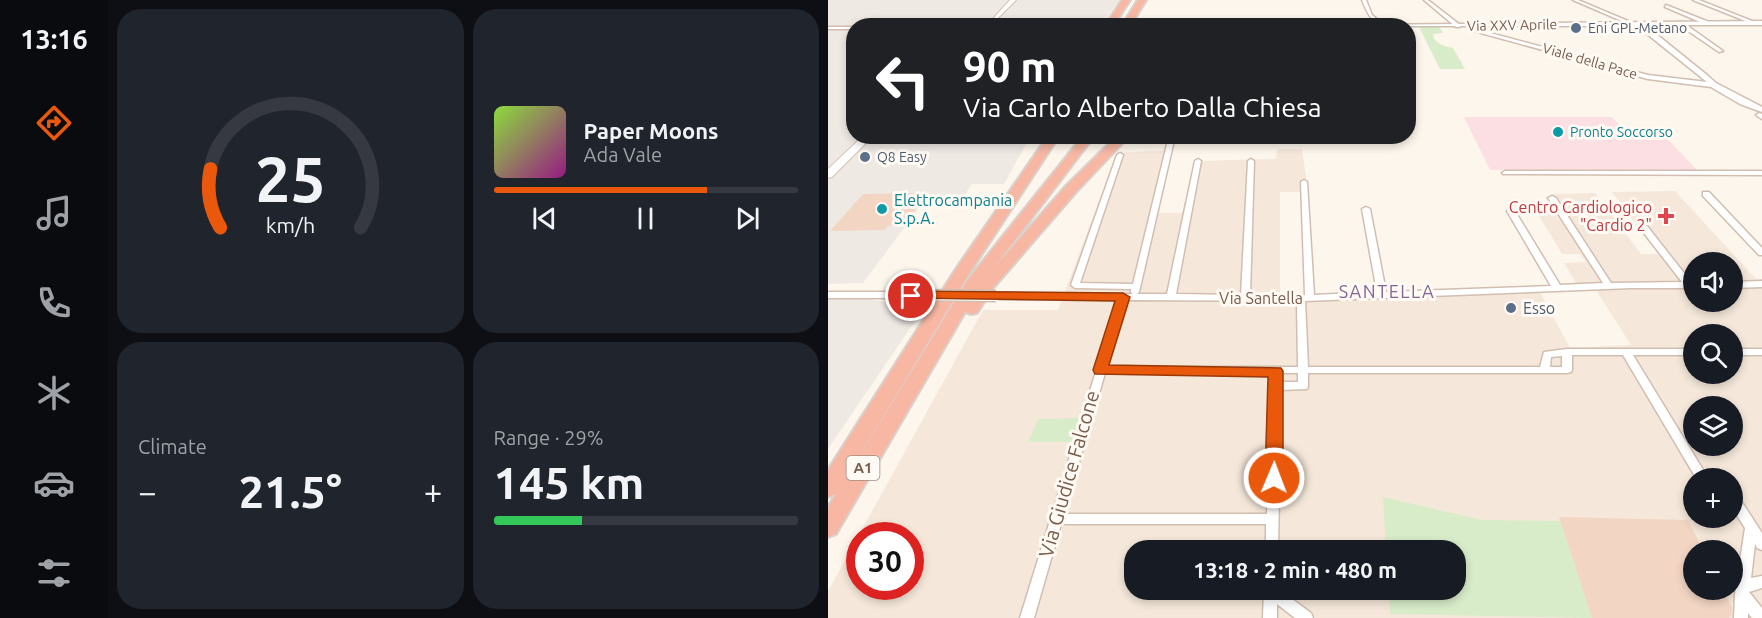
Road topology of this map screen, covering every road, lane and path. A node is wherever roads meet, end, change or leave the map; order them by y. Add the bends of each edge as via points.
1 (1014, 0) edge
2 (1126, 0) edge
3 (1133, 0) edge
4 (1142, 0) edge
5 (1148, 0) edge
6 (1364, 0) edge
7 (1426, 0) edge
8 (1575, 0) edge
9 (1695, 0) edge
10 (1666, 6) dead end
11 (998, 15) junction
12 (992, 18) edge
13 (995, 18) edge
14 (1114, 18) edge
15 (1122, 18) edge
16 (1131, 18) edge
17 (1138, 18) edge
18 (1373, 18) edge
19 (1680, 23) junction
20 (1707, 23) junction
21 (1758, 23) edge
22 (1636, 24) junction
23 (1416, 25) edge
24 (1458, 26) junction
25 (828, 28) edge
26 (846, 28) edge
27 (1721, 51) dead end
28 (1690, 84) junction
29 (1713, 86) junction
30 (1724, 92) junction
31 (1760, 113) edge
32 (861, 144) edge
33 (1039, 144) edge
34 (1048, 144) edge
35 (1083, 144) edge
36 (1116, 144) edge
37 (1170, 144) edge
38 (1120, 155) dead end
39 (1198, 161) dead end
40 (1251, 161) dead end
41 (1029, 172) junction
42 (1505, 173) dead end
43 (1762, 173) edge
44 (828, 176) edge
45 (1304, 183) dead end
46 (1706, 194) dead end
47 (1552, 198) dead end
48 (1366, 209) dead end
49 (1511, 211) dead end
50 (1644, 228) dead end
51 (1762, 253) edge
52 (1683, 275) edge
53 (1762, 284) edge
54 (1683, 285) edge
55 (1743, 285) edge
56 (1609, 286) junction
57 (1557, 288) junction
58 (1131, 294) junction
59 (828, 295) edge
60 (1382, 295) junction
61 (1171, 297) junction
62 (1245, 298) junction
63 (1305, 298) junction
64 (1567, 352) junction
65 (1626, 352) junction
66 (1683, 352) edge
67 (1743, 352) edge
68 (1762, 352) edge
69 (1100, 370) junction
70 (1544, 370) junction
71 (1276, 371) junction
72 (1303, 371) junction
73 (1276, 386) junction
74 (883, 435) junction
75 (1696, 468) edge
76 (828, 488) edge
77 (1743, 514) edge
78 (1056, 519) junction
79 (1273, 519) junction
80 (828, 527) edge
81 (1751, 527) junction
82 (1272, 540) edge
83 (1762, 544) edge
84 (1762, 582) edge
85 (1743, 584) edge
86 (1743, 590) edge
87 (1743, 592) edge
88 (1271, 600) edge
89 (1284, 600) edge
90 (1742, 600) edge
91 (1027, 618) edge
92 (1270, 618) edge
93 (1306, 618) edge
94 (1741, 618) edge
95 (1761, 618) edge

1 - 11 main road
2 - 14 highway
3 - 15 highway
4 - 16 highway
5 - 17 highway
6 - 18 street
7 - 24 street
8 - 22 street
9 - 21 street
10 - 20 street
11 - 12 main road
11 - 13 main road
19 - 20 street, Via XXV Aprile
19 - 22 street, Via XXV Aprile
19 - 27 street
20 - 21 street, Via XXV Aprile
22 - 24 street, Via XXV Aprile
22 - 29 street
23 - 24 street, Via XXV Aprile
24 - 28 street, Viale della Pace via 1631,73
25 - 26 street
28 - 29 street
28 - 30 street
29 - 30 street
30 - 31 street
32 - 44 main road
33 - 41 highway
34 - 41 highway, A1
35 - 74 highway, A1 via 973,284
36 - 74 highway via 987,285 934,369
37 - 58 street, Via Giudice Falcone
38 - 58 street via 1075,285
39 - 61 street
40 - 62 street
41 - 76 highway, A1
42 - 43 street
45 - 63 street
46 - 51 street
47 - 56 street
48 - 60 street
49 - 57 street
50 - 52 street
53 - 55 street
54 - 56 street, Via Santella
56 - 57 street, Via Santella
57 - 60 street, Via Santella
58 - 59 street, Via Santella, bridge
58 - 61 street, Via Santella
58 - 69 street, Via Giudice Falcone
60 - 63 street, Via Santella
61 - 62 street, Via Santella
62 - 63 street, Via Santella
63 - 72 street
64 - 65 street
64 - 70 street via 1547,354
64 - 70 street via 1567,369
65 - 66 street
65 - 75 street
67 - 68 street
69 - 71 street
69 - 78 street, Via Giudice Falcone
70 - 72 street
71 - 72 street
71 - 73 street
72 - 73 street via 1303,386
73 - 79 street
74 - 80 highway, A1
77 - 81 street
78 - 79 street
78 - 91 street, Via Giudice Falcone
79 - 82 street
81 - 83 street
81 - 85 street
84 - 86 street
87 - 95 street
88 - 92 street
89 - 93 street
90 - 94 street

